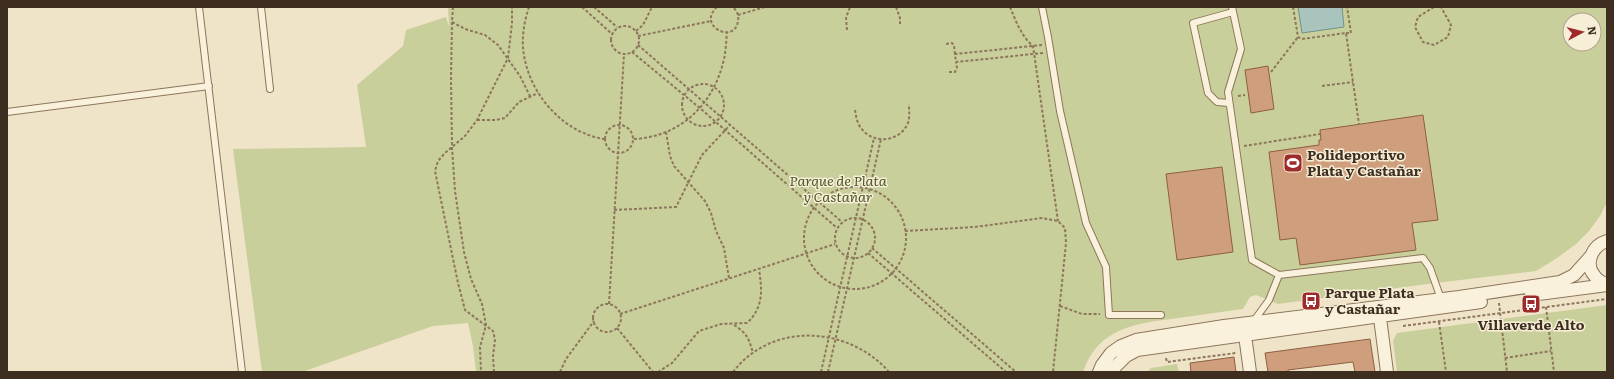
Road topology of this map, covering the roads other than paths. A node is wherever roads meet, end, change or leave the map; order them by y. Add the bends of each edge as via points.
1 (199, 7) edge
2 (261, 7) edge
3 (1042, 7) edge
4 (1233, 10) edge
5 (209, 86) junction
6 (270, 89) dead end
7 (1229, 103) junction
8 (7, 112) edge
9 (1606, 241) edge
10 (1591, 256) junction
11 (1279, 275) junction
12 (1607, 285) edge
13 (1439, 304) junction
14 (1379, 312) junction
15 (1161, 315) dead end
16 (1247, 327) junction
17 (242, 372) edge
18 (1099, 372) edge
19 (1110, 372) edge
20 (1250, 372) edge
21 (1387, 372) edge

1 - 5 lane
2 - 6 lane
3 - 15 lane via 1060,111 1086,223 1106,267 1109,315
4 - 7 lane via 1241,49 1228,92
4 - 7 lane via 1193,23 1208,93 1217,102
5 - 8 lane
5 - 17 lane
7 - 11 lane via 1252,260
9 - 10 street via 1594,249
10 - 12 street via 1590,267 1593,274
10 - 13 street via 1574,274 1560,282
11 - 13 lane via 1423,258 1430,268
11 - 16 lane via 1269,300
12 - 13 street via 1498,300
13 - 14 street
14 - 16 street
14 - 21 street
16 - 18 street via 1136,340 1110,353
16 - 19 street via 1137,350 1126,356
16 - 20 street

